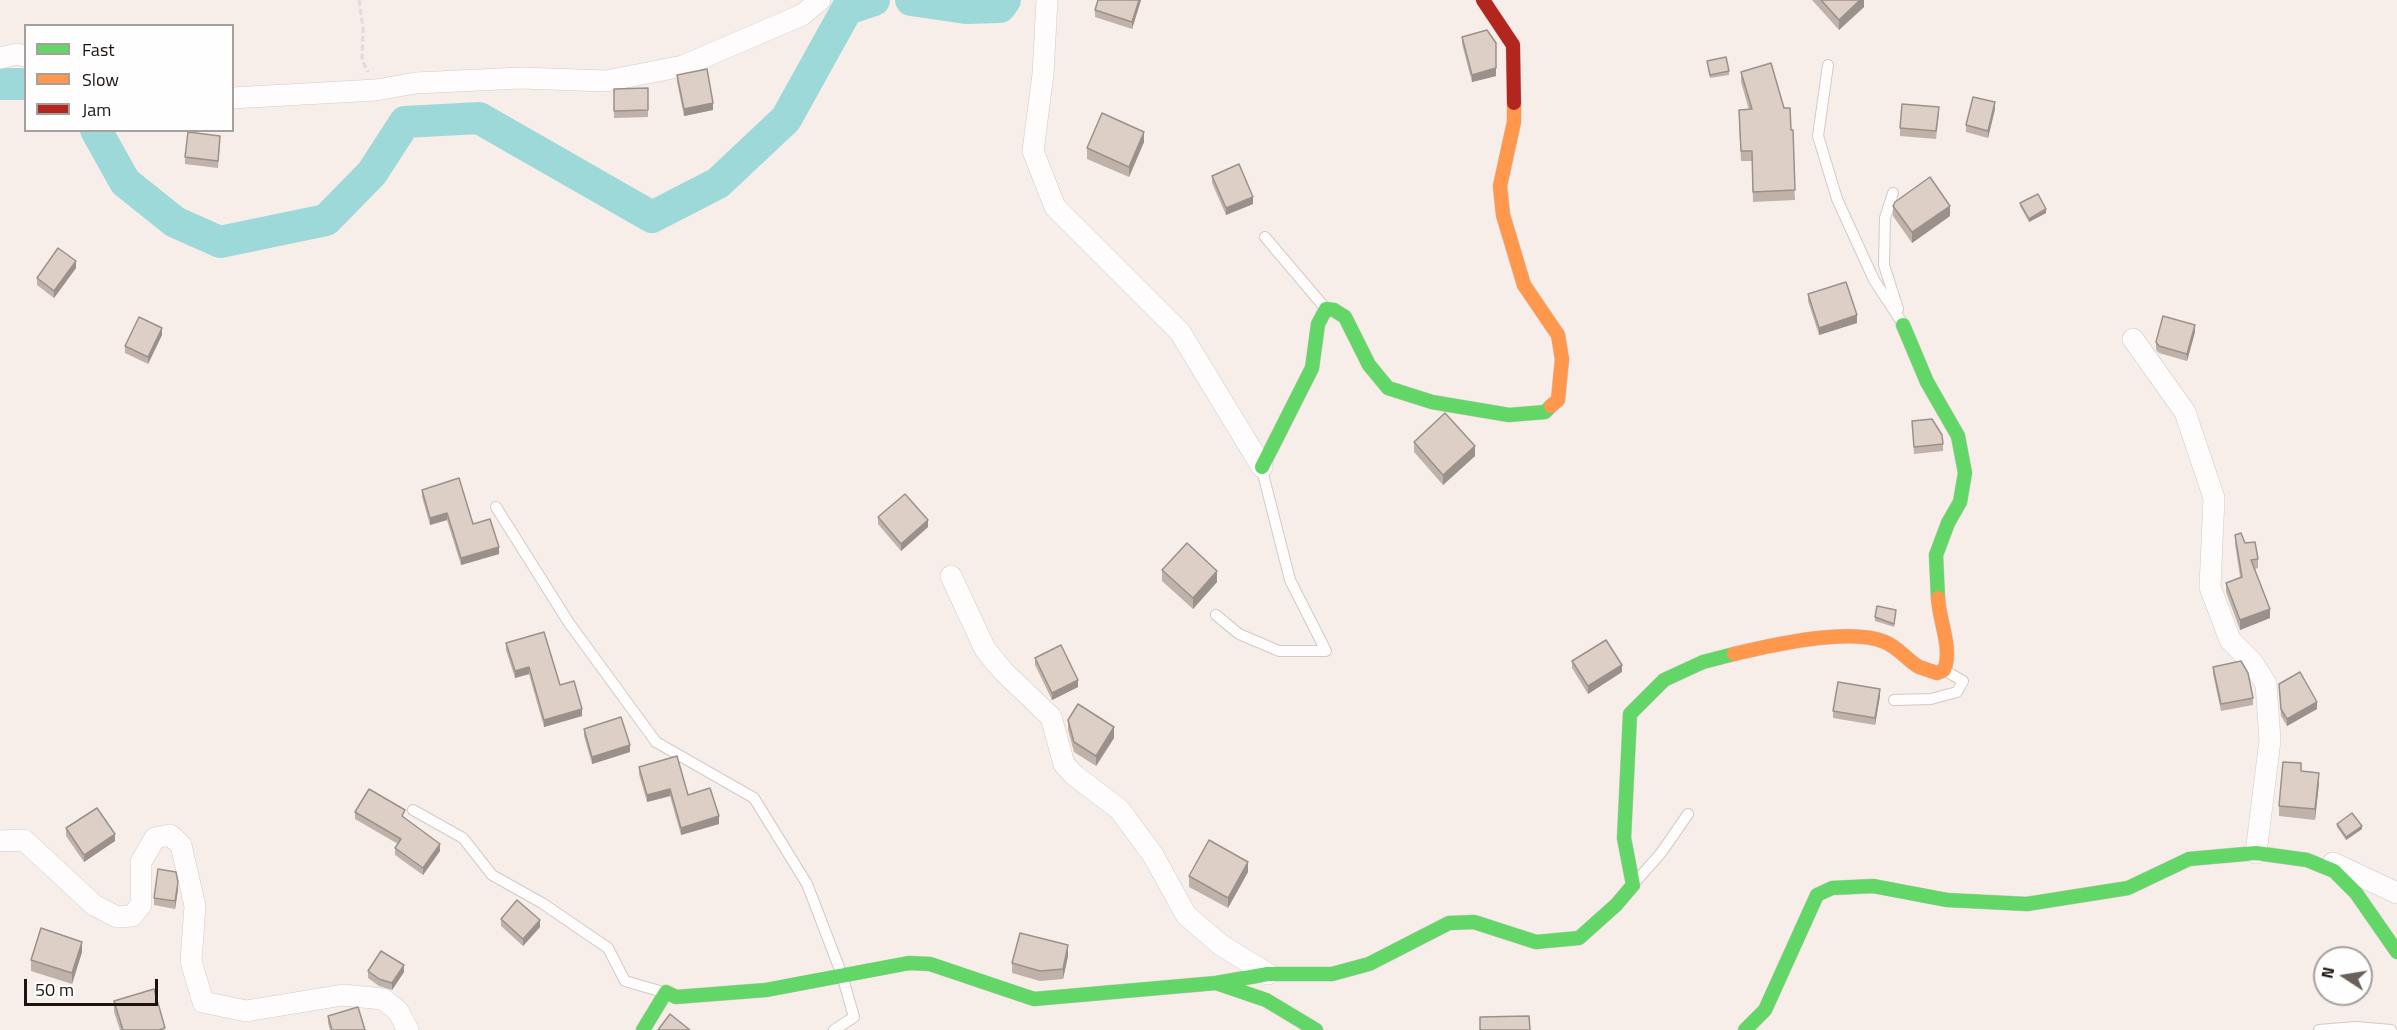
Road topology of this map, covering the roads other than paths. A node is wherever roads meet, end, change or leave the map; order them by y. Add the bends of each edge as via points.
1 (820, 0) edge
2 (1047, 0) edge
3 (1483, 0) edge
4 (24, 56) edge
5 (0, 58) edge
6 (1828, 65) dead end
7 (234, 98) edge
8 (1893, 193) dead end
9 (1265, 237) dead end
10 (1326, 309) junction
11 (1903, 325) junction
12 (2133, 339) dead end
13 (1262, 466) junction
14 (496, 507) dead end
15 (951, 576) dead end
16 (1216, 615) dead end
17 (1944, 670) junction
18 (1894, 700) dead end
19 (413, 810) dead end
20 (1688, 814) dead end
21 (0, 841) edge
22 (2256, 853) junction
23 (2307, 860) junction
24 (1633, 885) junction
25 (2397, 893) edge
26 (2397, 951) edge
27 (1268, 974) junction
28 (842, 975) junction
29 (1216, 983) junction
30 (666, 992) junction
31 (408, 1030) edge
32 (643, 1030) edge
33 (834, 1030) edge
34 (1316, 1030) edge
35 (1745, 1030) edge
36 (2319, 1030) edge
37 (2391, 1030) edge

1 - 7 street via 802,15 682,66 606,81 520,78
2 - 13 street via 1033,151 1055,207 1180,332
3 - 10 street via 1513,45 1514,122 1500,186 1503,215 1524,285 1558,335 1562,359 1558,400 1545,412 1509,415 1432,402 1388,388 1369,364 1345,317
4 - 5 street
6 - 11 lane via 1818,136 1837,199 1874,280
8 - 11 lane via 1885,218 1884,265
9 - 10 lane
10 - 13 street via 1318,324 1312,368
11 - 17 street via 1927,382 1958,436 1965,473 1960,502 1936,555 1939,614 1949,659
12 - 22 street via 2185,412 2214,498 2210,587 2230,640 2252,662 2266,684 2270,740
13 - 16 lane via 1290,580 1326,651 1279,651 1239,634
14 - 28 lane via 569,623 656,741 754,798 807,884
15 - 27 street via 985,649 1002,672 1051,717 1064,764 1119,809 1153,855 1186,915 1221,945
17 - 18 lane via 1963,681 1957,692 1930,699
17 - 24 street via 1937,673 1918,666 1902,652 1870,637 1841,635 1703,662 1664,680 1630,714 1624,838
19 - 30 lane via 463,838 492,875 543,903 608,948 625,981
20 - 24 lane
21 - 31 street via 24,840 94,905 117,917 132,916 141,905 141,862 155,838 170,835 181,845 195,906 191,961 203,1002 246,1011 343,995 383,999 398,1011
22 - 23 street
22 - 35 street via 2189,860 2128,888 2027,904 1947,900 1874,886 1832,888 1817,895 1765,1010
23 - 25 street via 2322,857
23 - 26 street via 2334,871 2356,893
24 - 27 street via 1579,938 1536,942 1474,922 1449,923 1369,964 1332,974
27 - 29 street
28 - 29 street via 909,963 930,964 1034,999
28 - 30 street via 766,990 676,997
28 - 33 lane via 854,1017
29 - 34 street via 1266,1000
30 - 32 street
36 - 37 lane

